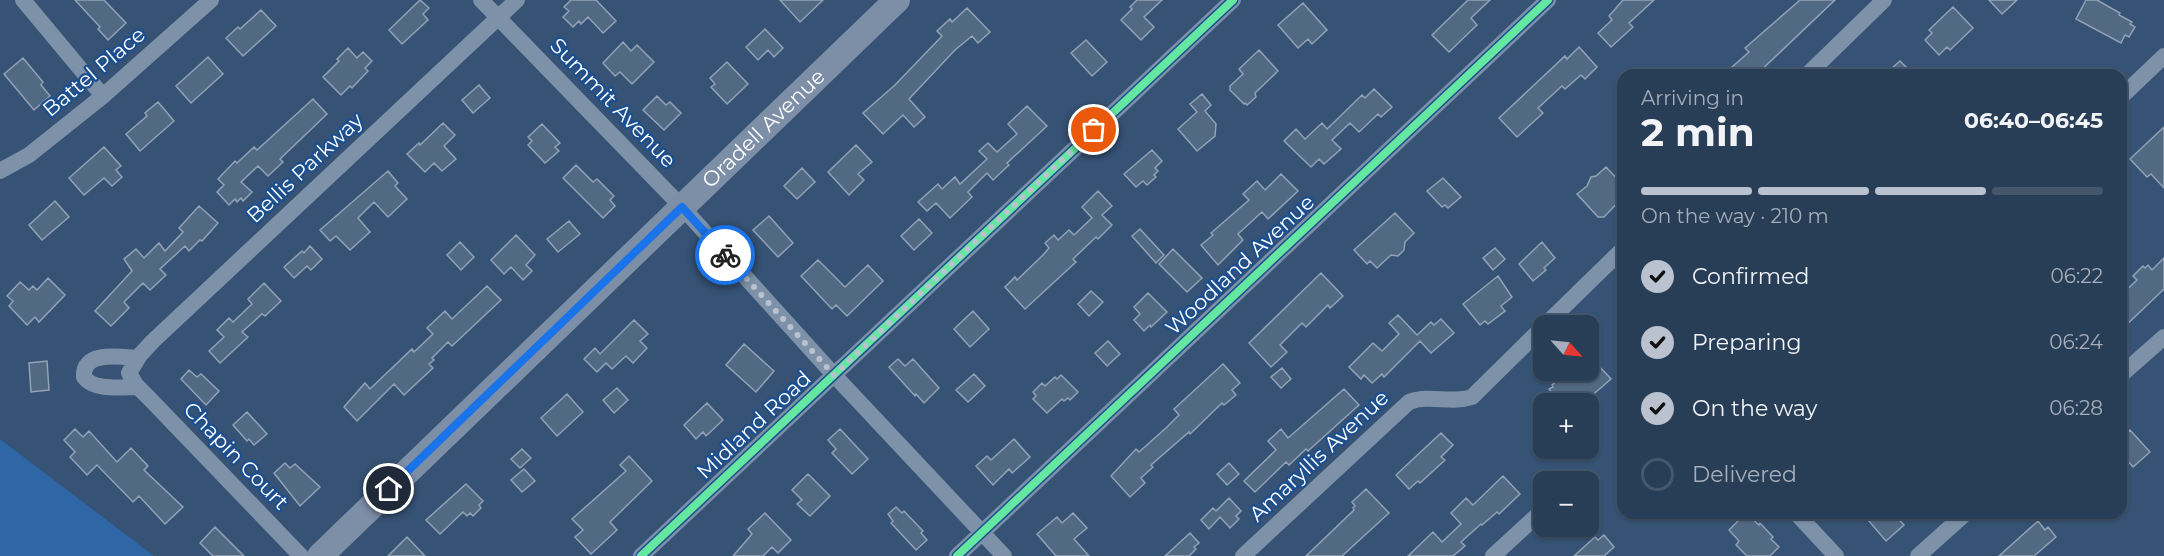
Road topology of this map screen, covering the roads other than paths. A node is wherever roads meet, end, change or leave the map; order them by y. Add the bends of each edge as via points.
1 (23, 0) edge
2 (212, 0) edge
3 (481, 0) edge
4 (517, 0) edge
5 (897, 0) edge
6 (1233, 0) edge
7 (1548, 0) edge
8 (1884, 0) edge
9 (499, 18) junction
10 (2164, 56) edge
11 (1813, 69) edge
12 (2127, 91) edge
13 (103, 96) junction
14 (0, 171) edge
15 (682, 207) junction
16 (1617, 255) edge
17 (1555, 315) edge
18 (1533, 337) edge
19 (2164, 337) edge
20 (138, 358) junction
21 (2127, 370) edge
22 (834, 375) junction
23 (134, 380) junction
24 (1533, 519) edge
25 (1802, 519) edge
26 (1959, 519) edge
27 (982, 533) junction
28 (301, 556) edge
29 (320, 556) edge
30 (641, 556) edge
31 (957, 556) edge
32 (1004, 556) edge
33 (1243, 556) edge
34 (1493, 556) edge
35 (1836, 556) edge
36 (1918, 556) edge

1 - 13 street
2 - 13 street, Battel Place
3 - 9 street, Summit Avenue
4 - 9 street, Bellis Parkway
5 - 15 main road, Oradell Avenue
6 - 22 street, Midland Road
7 - 27 street, Woodland Avenue
8 - 11 street
9 - 15 street, Summit Avenue
9 - 20 street, Bellis Parkway
10 - 12 street
13 - 14 street, Battel Place via 29,155
15 - 22 street, Summit Avenue
15 - 29 main road, Oradell Avenue
16 - 17 street, Amaryllis Avenue
18 - 33 street, Amaryllis Avenue via 1472,398 1409,402
19 - 21 street
20 - 23 street, Bellis Parkway
20 - 23 street via 100,357 83,371 90,383 104,386
22 - 27 street, Summit Avenue
22 - 30 street, Midland Road
23 - 28 street, Chapin Court
24 - 34 street
25 - 35 street
26 - 36 street
27 - 31 street, Woodland Avenue
27 - 32 street, Summit Avenue

